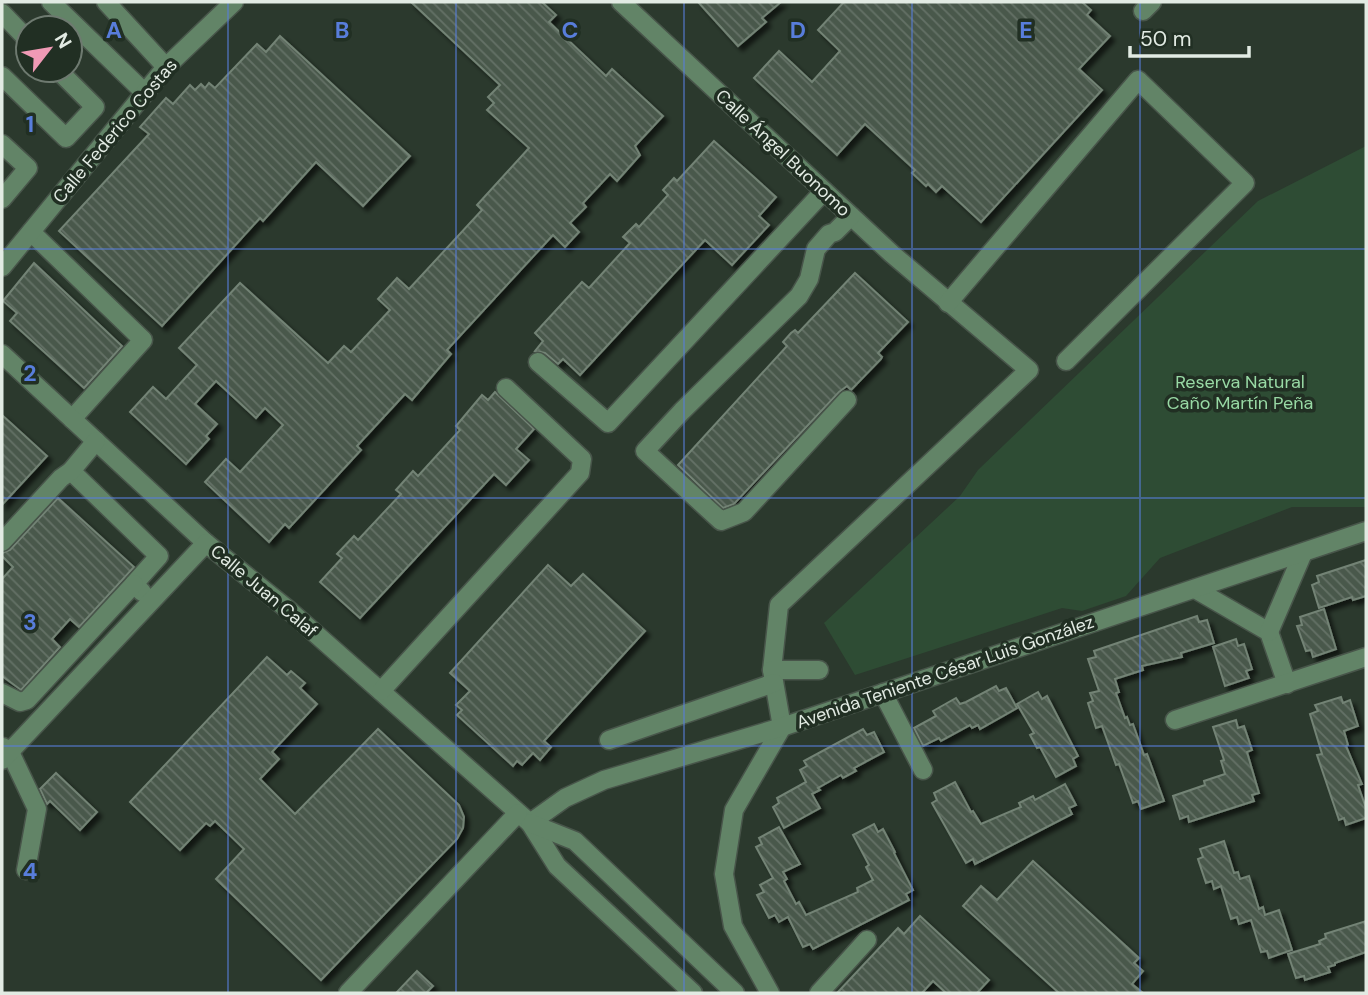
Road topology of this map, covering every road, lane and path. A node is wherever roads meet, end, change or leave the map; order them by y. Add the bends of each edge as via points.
1 (51, 2) edge
2 (106, 2) edge
3 (234, 2) edge
4 (621, 2) edge
5 (166, 67) junction
6 (2, 76) edge
7 (72, 84) edge
8 (145, 93) junction
9 (2, 144) edge
10 (824, 191) junction
11 (2, 199) edge
12 (850, 216) junction
13 (31, 232) junction
14 (2, 267) edge
15 (948, 303) junction
16 (2, 354) edge
17 (1066, 361) dead end
18 (538, 362) dead end
19 (506, 388) dead end
20 (847, 400) dead end
21 (72, 419) junction
22 (96, 441) junction
23 (71, 471) junction
24 (1366, 531) edge
25 (2, 542) edge
26 (206, 543) junction
27 (1303, 552) junction
28 (134, 584) junction
29 (1195, 589) junction
30 (152, 601) junction
31 (1269, 632) junction
32 (1366, 657) edge
33 (819, 670) dead end
34 (773, 676) junction
35 (1287, 684) junction
36 (381, 691) junction
37 (2, 693) edge
38 (883, 693) junction
39 (1175, 720) dead end
40 (782, 727) junction
41 (609, 740) dead end
42 (4, 753) edge
43 (923, 770) dead end
44 (524, 818) junction
45 (26, 870) dead end
46 (867, 940) dead end
47 (348, 993) edge
48 (692, 993) edge
49 (735, 993) edge
50 (770, 993) edge
51 (819, 993) edge

1 - 8 street
2 - 5 street
3 - 5 street, Calle Federico Costas
4 - 10 street, Calle Ángel Buonomo
5 - 8 street, Calle Federico Costas
6 - 7 street via 66,138 95,107
8 - 13 street, Calle Federico Costas
9 - 11 street via 28,168
10 - 12 street, Calle Ángel Buonomo
10 - 18 street via 608,423
12 - 15 street, Calle Ángel Buonomo
12 - 20 street via 816,249 809,279 799,296 645,451 721,521 744,512
13 - 14 street, Calle Federico Costas
13 - 21 street via 143,340
15 - 17 street via 1138,80 1245,183
15 - 34 street, Calle Ángel Buonomo via 1029,370 779,605
16 - 21 street, Calle Juan Calaf
19 - 36 street via 582,459 580,473
21 - 22 street, Calle Juan Calaf
22 - 23 street
22 - 26 street, Calle Juan Calaf
23 - 25 street
23 - 28 street via 159,556
24 - 27 street, Avenida Teniente César Luis González
26 - 30 street
26 - 36 street, Calle Juan Calaf
27 - 29 street, Avenida Teniente César Luis González
27 - 31 street
28 - 30 street
28 - 37 street via 27,700 20,702
29 - 31 street
29 - 38 street, Avenida Teniente César Luis González
30 - 42 street
31 - 35 street
32 - 35 street
33 - 34 street
34 - 40 street
34 - 41 street
35 - 39 street
36 - 44 street, Calle Juan Calaf
38 - 40 street, Avenida Teniente César Luis González
38 - 43 street
40 - 44 street, Avenida Teniente César Luis González via 604,780
40 - 50 street via 734,810 724,874 733,926
42 - 45 street via 37,808
44 - 47 street, Avenida Teniente César Luis González
44 - 48 street via 557,866
44 - 49 street via 575,841
46 - 51 street

